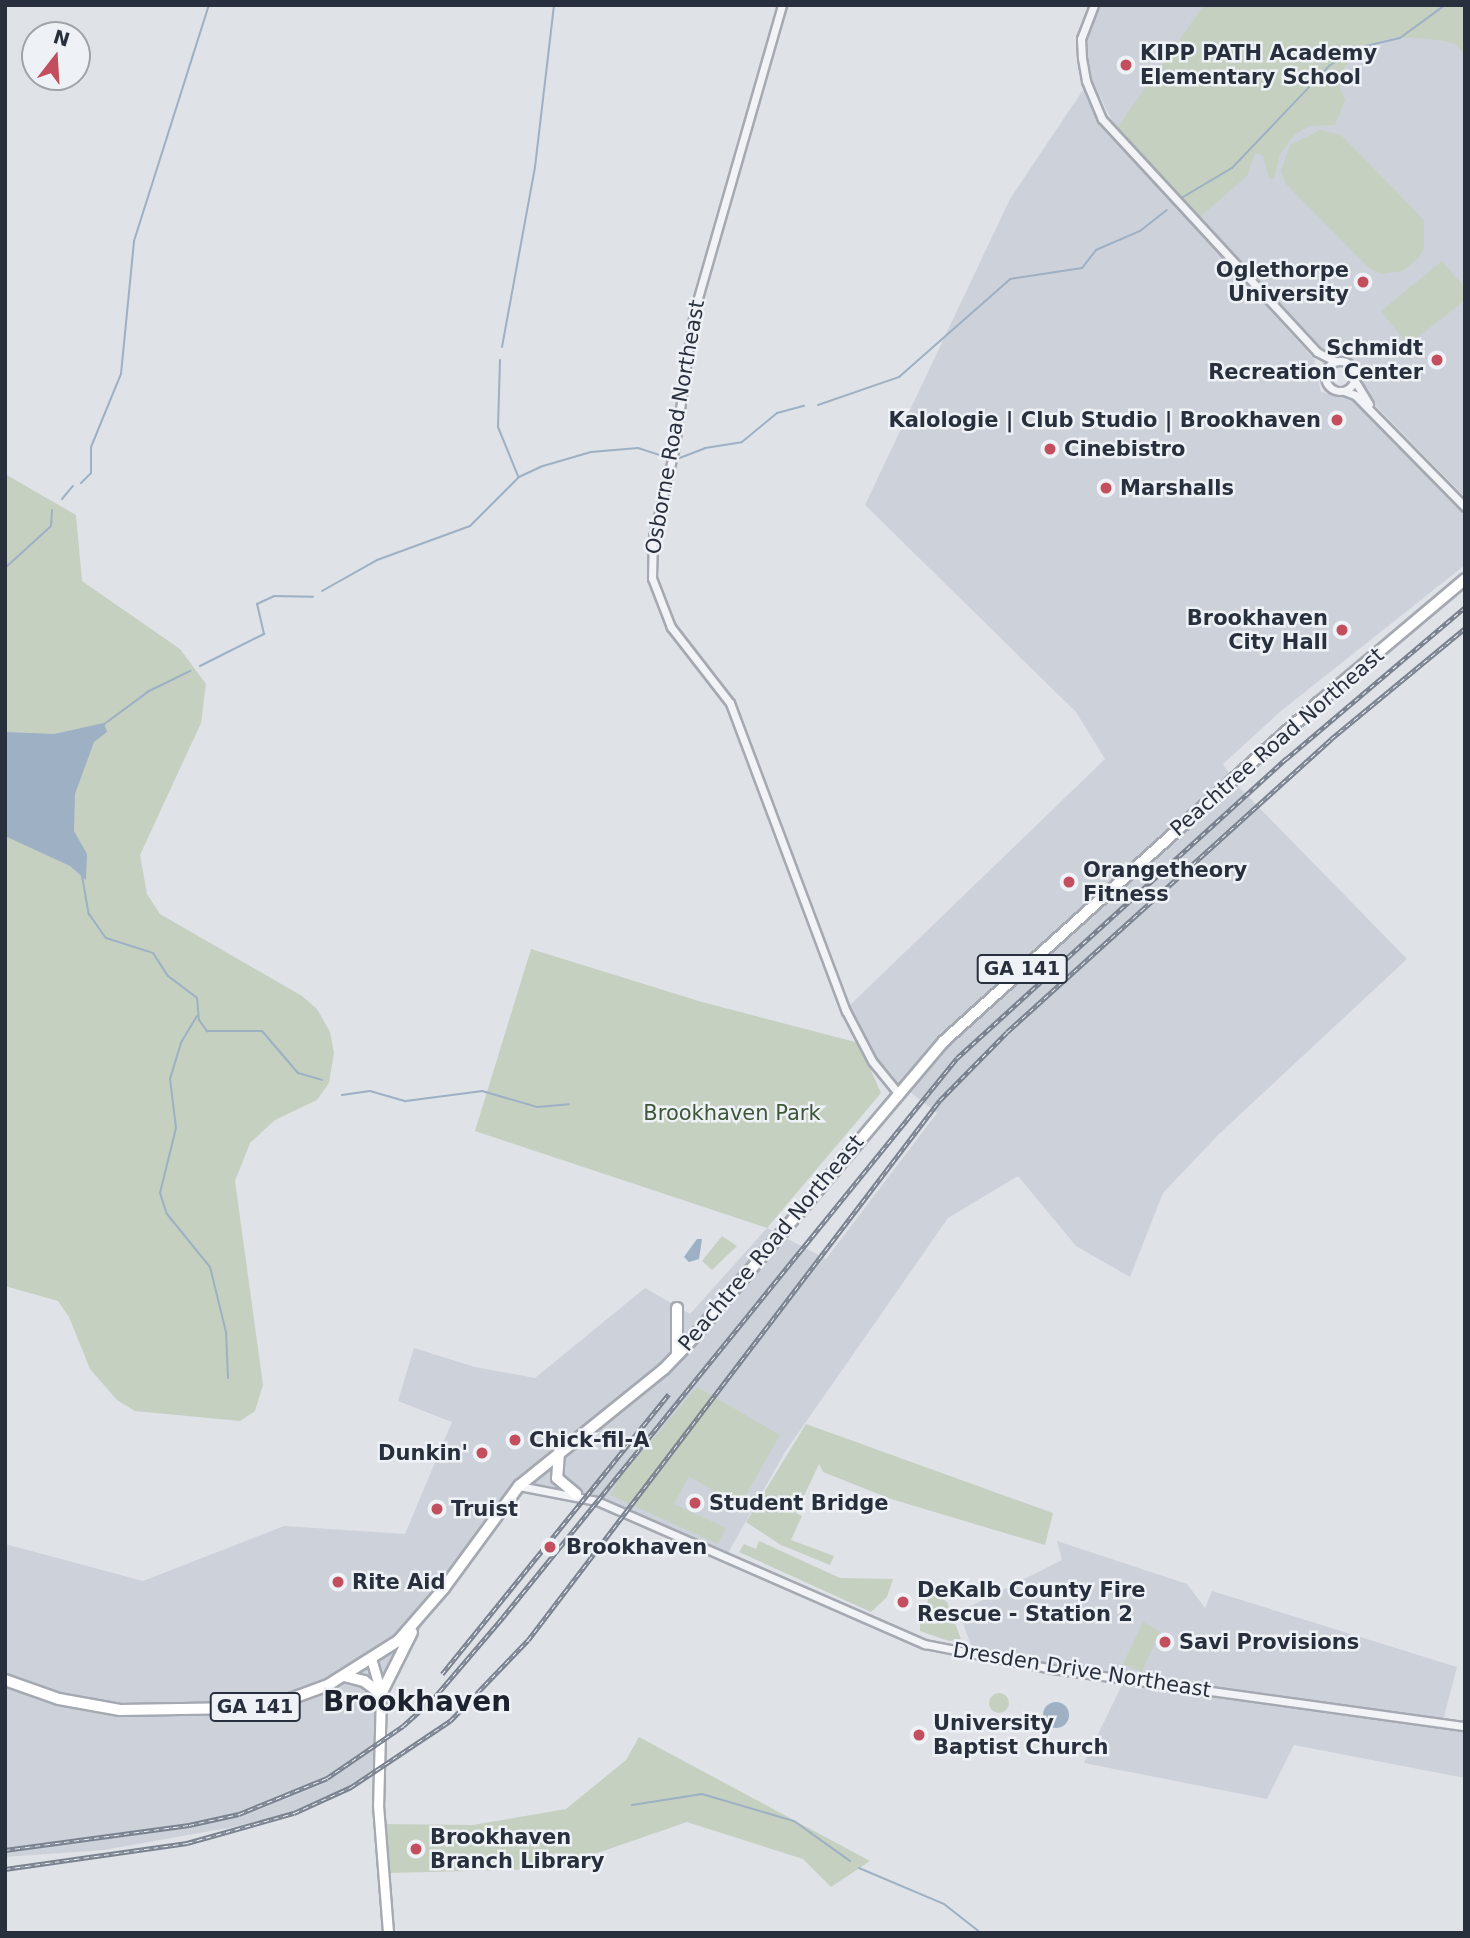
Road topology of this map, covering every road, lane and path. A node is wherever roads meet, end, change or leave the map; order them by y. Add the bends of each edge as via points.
1 (782, 5) edge
2 (1094, 5) edge
3 (1320, 354) junction
4 (1335, 361) junction
5 (1326, 368) junction
6 (1355, 381) junction
7 (1344, 391) junction
8 (1394, 434) junction
9 (1465, 507) edge
10 (1465, 579) edge
11 (898, 1093) junction
12 (677, 1308) dead end
13 (677, 1356) junction
14 (559, 1452) junction
15 (519, 1486) junction
16 (576, 1494) junction
17 (418, 1620) junction
18 (372, 1658) junction
19 (344, 1676) junction
20 (5, 1680) edge
21 (381, 1694) junction
22 (1465, 1726) edge
23 (388, 1933) edge

1 - 11 street, Osborne Road Northeast via 708,253 651,557 656,596 671,627 730,703 846,1011 872,1061
2 - 3 street via 1081,39 1082,58 1102,119
3 - 4 street
3 - 5 street
4 - 5 street
4 - 6 street via 1349,363
5 - 7 street via 1329,387
6 - 7 street
6 - 8 street
7 - 8 street via 1355,395
8 - 9 street
10 - 11 highway, Peachtree Road Northeast / GA 141 via 1100,898 944,1041
11 - 13 highway, Peachtree Road Northeast / GA 141
12 - 13 highway
13 - 14 highway, Peachtree Road Northeast / GA 141
14 - 15 highway, Peachtree Road Northeast / GA 141
14 - 16 highway via 557,1478
15 - 16 street, Dresden Drive Northeast
15 - 17 highway, Peachtree Road Northeast / GA 141
16 - 22 street, Dresden Drive Northeast via 925,1644 1052,1669
17 - 18 highway, Peachtree Road Northeast / GA 141
17 - 21 highway
18 - 19 highway, Peachtree Road Northeast / GA 141
18 - 21 main road
19 - 20 highway, Peachtree Road Northeast / GA 141 via 276,1703 168,1713 81,1704
19 - 21 highway
21 - 23 main road via 378,1813

